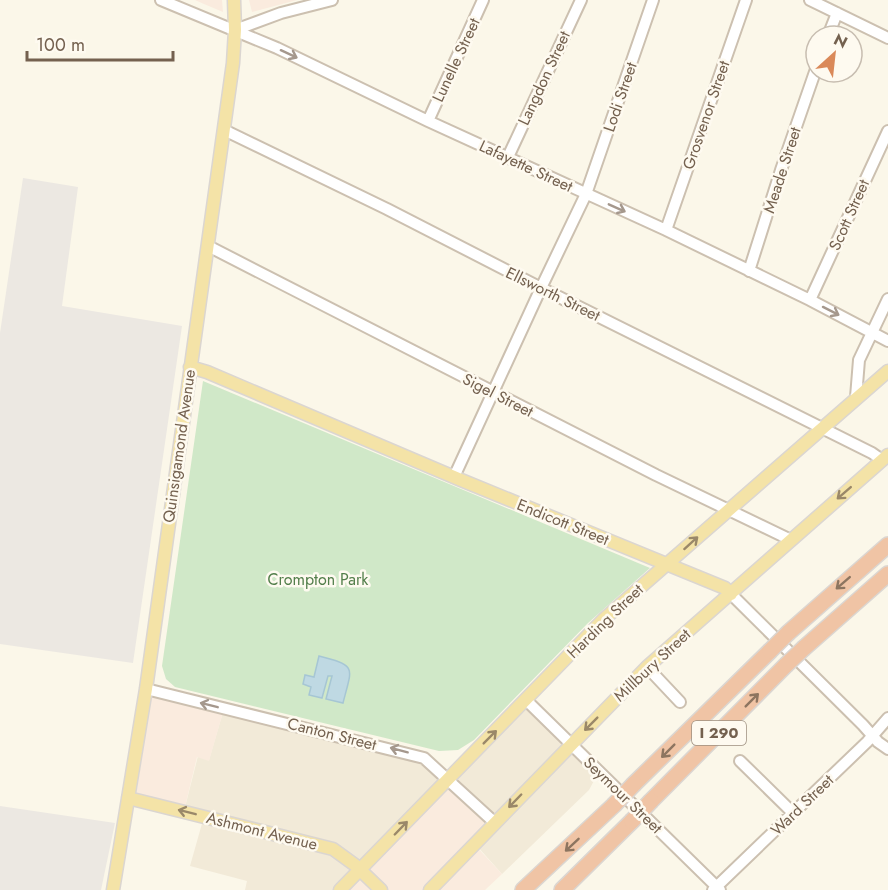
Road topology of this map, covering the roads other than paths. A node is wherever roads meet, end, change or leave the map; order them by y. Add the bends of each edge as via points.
1 (161, 0) edge
2 (234, 0) edge
3 (332, 0) edge
4 (483, 0) edge
5 (581, 0) edge
6 (653, 0) edge
7 (747, 0) edge
8 (810, 0) edge
9 (837, 13) junction
10 (833, 24) edge
11 (235, 30) junction
12 (888, 38) edge
13 (811, 84) edge
14 (428, 121) junction
15 (224, 129) junction
16 (888, 131) edge
17 (508, 157) junction
18 (586, 194) junction
19 (666, 230) junction
20 (208, 246) junction
21 (749, 271) junction
22 (541, 288) junction
23 (888, 299) edge
24 (810, 300) junction
25 (871, 332) junction
26 (888, 341) edge
27 (190, 367) junction
28 (888, 371) edge
29 (494, 393) junction
30 (856, 397) junction
31 (823, 428) junction
32 (885, 458) edge
33 (454, 477) junction
34 (729, 509) junction
35 (791, 540) junction
36 (888, 545) edge
37 (667, 565) junction
38 (888, 574) edge
39 (888, 585) edge
40 (731, 594) junction
41 (804, 648) junction
42 (647, 667) junction
43 (146, 690) junction
44 (526, 700) junction
45 (680, 702) dead end
46 (888, 718) edge
47 (872, 736) junction
48 (571, 744) junction
49 (888, 749) edge
50 (740, 761) dead end
51 (449, 778) junction
52 (128, 798) junction
53 (793, 813) junction
54 (495, 822) junction
55 (360, 870) junction
56 (716, 889) edge
57 (113, 890) edge
58 (340, 890) edge
59 (381, 890) edge
60 (430, 890) edge
61 (523, 890) edge
62 (562, 890) edge

1 - 11 street, Lafayette Street
2 - 11 main road, Quinsigamond Avenue
3 - 11 street
4 - 14 street, Lunelle Street
5 - 17 street, Langdon Street
6 - 18 street, Lodi Street
7 - 19 street, Grosvenor Street
8 - 9 street
9 - 10 street
9 - 12 street
11 -> 14 street, Lafayette Street
11 - 15 main road, Quinsigamond Avenue
13 - 21 street, Meade Street
14 - 17 street, Lafayette Street
15 - 20 main road, Quinsigamond Avenue
15 - 22 street, Ellsworth Street
16 - 24 street, Scott Street
17 - 18 street, Lafayette Street
18 -> 19 street, Lafayette Street
18 - 22 street, Lodi Street
19 - 21 street, Lafayette Street
20 - 27 main road, Quinsigamond Avenue
20 - 29 street, Sigel Street
21 - 24 street, Lafayette Street
22 - 29 street, Lodi Street
22 - 31 street, Ellsworth Street
23 - 25 street
24 -> 25 street, Lafayette Street
25 - 26 street, Lafayette Street
25 - 30 street via 859,360
27 - 33 main road, Endicott Street
27 - 43 main road, Quinsigamond Avenue
28 - 30 main road, Harding Street
29 - 33 street, Lodi Street
29 - 34 street, Sigel Street
30 - 31 main road, Harding Street
31 - 32 street, Ellsworth Street
31 - 34 main road, Harding Street
32 -> 35 main road, Millbury Street
33 - 37 main road, Endicott Street
34 - 35 street, Sigel Street
37 -> 34 main road, Harding Street
35 - 40 main road, Millbury Street
36 -> 61 highway, I 290, bridge via 788,633
37 - 40 main road, Endicott Street
37 - 44 main road, Harding Street via 604,619
38 - 41 highway, I 290
39 - 41 highway
40 - 42 main road, Millbury Street
40 - 47 street, Endicott Street
62 -> 41 highway, I 290, bridge
42 - 45 street
42 -> 48 main road, Millbury Street
51 -> 43 street, Canton Street via 413,754
43 - 52 main road, Quinsigamond Avenue
44 - 48 street, Seymour Street
51 -> 44 main road, Harding Street
46 - 47 street, Ward Street
47 - 49 street, Endicott Street
47 - 53 street, Ward Street
48 -> 54 main road, Millbury Street
48 - 56 street, Seymour Street
50 - 53 street
51 - 54 street, Canton Street
55 -> 51 main road, Harding Street
55 -> 52 main road, Ashmont Avenue via 324,846
52 - 57 main road, Quinsigamond Avenue
53 - 56 street, Ward Street
54 - 60 main road, Millbury Street
55 - 58 main road, Harding Street
55 - 59 main road, Ashmont Avenue

